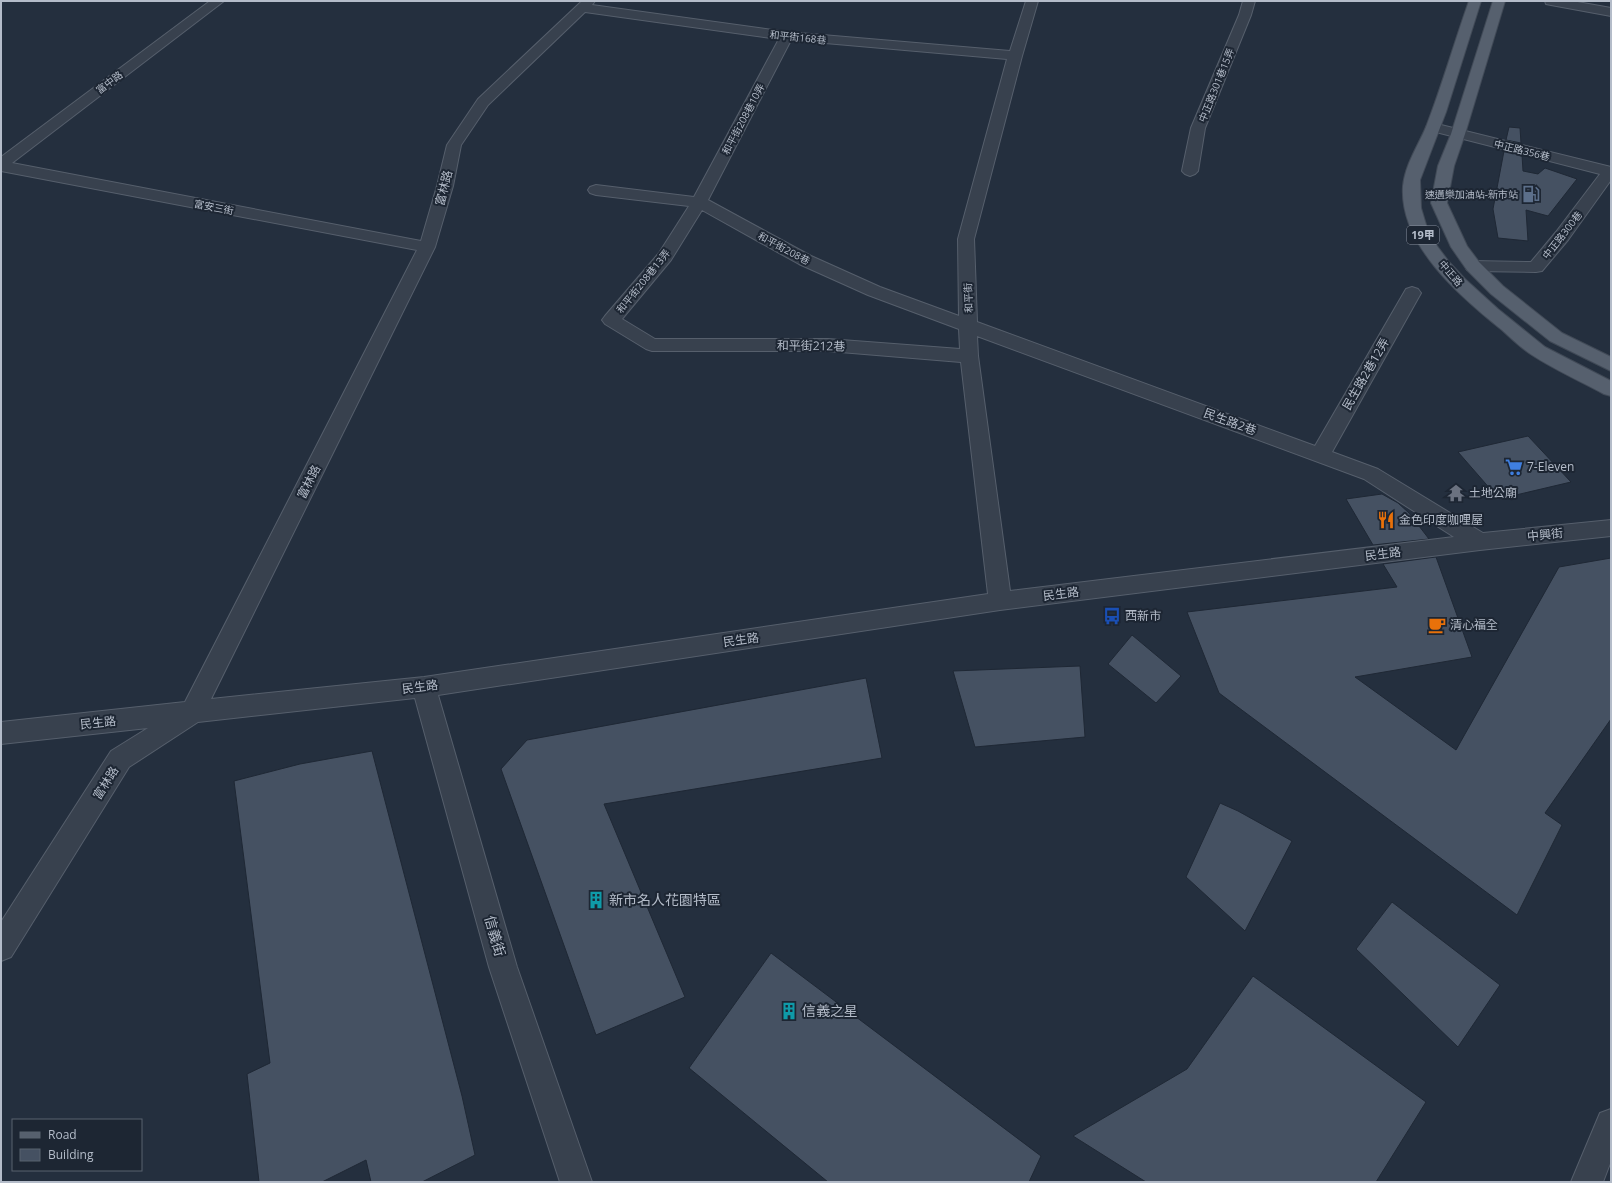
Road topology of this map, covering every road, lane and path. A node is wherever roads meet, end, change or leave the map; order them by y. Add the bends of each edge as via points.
1 (218, 1) edge
2 (1032, 1) edge
3 (1249, 1) edge
4 (1475, 1) edge
5 (1499, 1) edge
6 (1550, 1) edge
7 (586, 4) edge
8 (1611, 12) edge
9 (788, 36) junction
10 (1015, 56) junction
11 (1433, 127) junction
12 (1458, 134) junction
13 (1, 165) edge
14 (1190, 171) dead end
15 (1610, 172) edge
16 (596, 190) dead end
17 (699, 202) junction
18 (428, 247) junction
19 (1473, 266) junction
20 (1412, 293) dead end
21 (969, 327) junction
22 (652, 346) joint
23 (969, 356) junction
24 (1611, 366) edge
25 (1611, 389) edge
26 (1320, 454) junction
27 (1611, 528) edge
28 (1480, 542) junction
29 (1000, 601) junction
30 (424, 687) junction
31 (192, 713) junction
32 (1, 733) edge
33 (1, 947) edge
34 (1611, 1124) edge
35 (576, 1182) edge
36 (1588, 1182) edge

1 - 13 street, 富中路
2 - 10 street, 和平街
3 - 14 street, 中正路301巷15弄 via 1198,128
4 - 11 main road, 中正路 / 19甲
5 - 12 main road, 中正路 / 19甲
6 - 8 street
7 - 9 street, 和平街168巷
7 - 18 street, 富林路 via 484,102 454,145
9 - 10 street, 和平街168巷
9 - 17 street, 和平街208巷10弄
10 - 21 street, 和平街 via 966,240
11 - 12 street, 中正路356巷
11 - 25 main road, 中正路 / 19甲 via 1411,185 1411,203 1427,242 1463,287 1488,311 1538,350
12 - 15 street, 中正路356巷
12 - 19 main road, 中正路 / 19甲 via 1446,166 1439,203 1459,247
13 - 18 street, 富安三街
15 - 19 street, 中正路300巷 via 1536,267
16 - 17 street, 和平街208巷
17 - 21 street, 和平街208巷 via 805,260 874,291
17 - 22 street, 和平街208巷13弄 via 665,256 612,320
18 - 31 street, 富林路
19 - 24 main road, 中正路 / 19甲 via 1507,299 1556,337
20 - 26 street, 民生路2巷12弄
21 - 23 street, 和平街
21 - 26 street, 民生路2巷
22 - 23 street, 和平街212巷 via 828,345
23 - 29 street, 和平街
26 - 28 street, 民生路2巷 via 1371,474
27 - 28 street, 中興街
28 - 29 street, 民生路
29 - 30 street, 民生路
30 - 31 street, 民生路
30 - 35 street, 信義街 via 503,967
31 - 32 street, 民生路
31 - 33 street, 富林路 via 120,759
34 - 36 street

